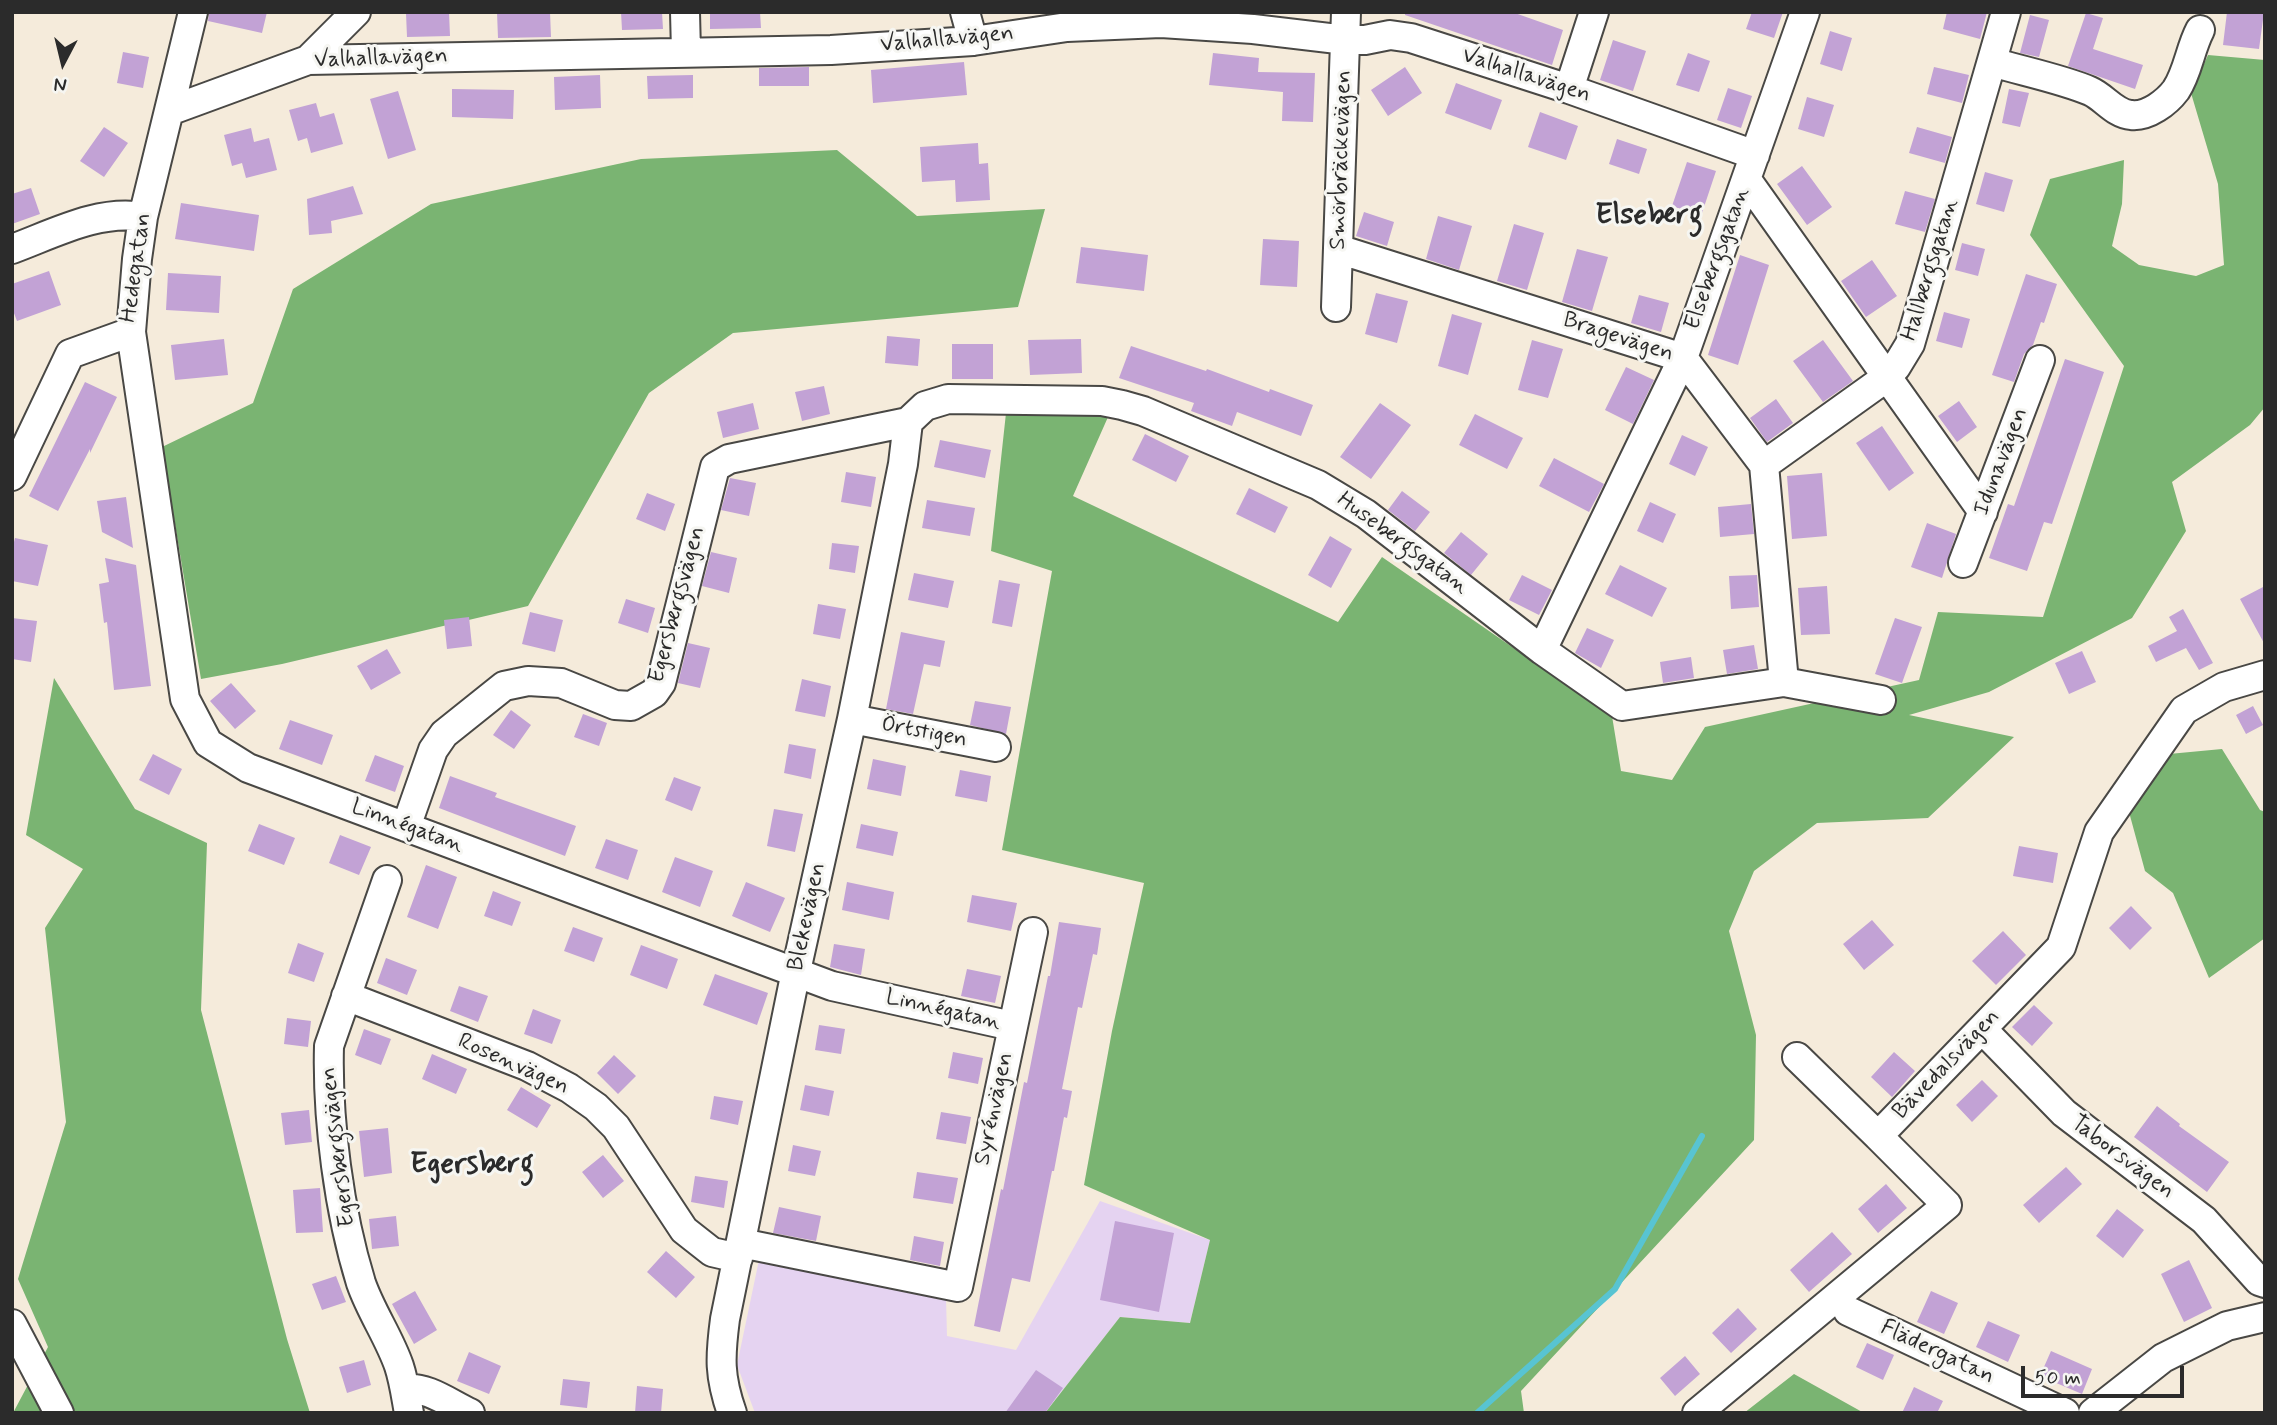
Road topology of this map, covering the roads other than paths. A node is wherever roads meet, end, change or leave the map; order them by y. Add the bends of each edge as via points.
1 (193, 12) edge
2 (356, 12) edge
3 (685, 12) edge
4 (965, 12) edge
5 (1346, 12) edge
6 (1594, 12) edge
7 (1805, 12) edge
8 (2006, 12) edge
9 (2200, 30) dead end
10 (1346, 40) junction
11 (973, 41) junction
12 (686, 52) junction
13 (308, 60) junction
14 (1992, 62) junction
15 (1569, 89) junction
16 (169, 111) junction
17 (1751, 167) junction
18 (143, 217) junction
19 (12, 249) edge
20 (1338, 249) junction
21 (1336, 307) dead end
22 (131, 332) junction
23 (1683, 359) junction
24 (2040, 360) dead end
25 (1886, 377) junction
26 (908, 422) junction
27 (1764, 465) junction
28 (12, 476) edge
29 (1983, 512) junction
30 (1963, 563) dead end
31 (1542, 650) junction
32 (2265, 675) edge
33 (1784, 682) junction
34 (1881, 700) dead end
35 (852, 719) junction
36 (996, 747) dead end
37 (406, 827) junction
38 (387, 880) dead end
39 (1033, 932) dead end
40 (796, 971) junction
41 (346, 996) junction
42 (1012, 1026) junction
43 (1982, 1029) junction
44 (1797, 1057) dead end
45 (1878, 1136) junction
46 (739, 1251) junction
47 (2265, 1283) edge
48 (958, 1287) joint
49 (1848, 1311) dead end
50 (2265, 1317) edge
51 (12, 1324) edge
52 (407, 1401) edge
53 (60, 1413) edge
54 (470, 1413) edge
55 (732, 1413) edge
56 (1697, 1413) edge
57 (2065, 1413) edge
58 (2093, 1413) edge

1 - 16 street, Hedegatan
2 - 13 street
3 - 12 street
4 - 11 street
5 - 10 street, Smörbräckevägen
6 - 15 street
7 - 17 street, Elsebergsgatan
8 - 14 street, Hallbergsgatan
9 - 14 street via 2174,92 2154,110 2140,115 2130,116 2089,90
10 - 11 street, Valhallavägen via 1161,23 1067,27
10 - 15 street, Valhallavägen via 1390,35 1410,38
10 - 20 street, Smörbräckevägen
11 - 12 street, Valhallavägen via 831,50
12 - 13 street, Valhallavägen
13 - 16 street, Valhallavägen
14 - 25 street, Hallbergsgatan via 1915,331
15 - 17 street, Valhallavägen
16 - 18 street, Hedegatan
17 - 23 street, Elsebergsgatan
17 - 25 street
18 - 19 street via 127,214 89,220
18 - 22 street, Hedegatan
20 - 21 street, Smörbräckevägen
20 - 23 street, Bragevägen
22 - 28 street, Hedegatan via 70,354
22 - 37 street, Linnégatan via 183,687 208,743 248,768
23 - 27 street, Bragevägen
23 - 31 street, Elsebergsgatan
24 - 29 street, Idunavägen
25 - 27 street, Hallbergsgatan
25 - 29 street
26 - 31 street, Husebergsgatan via 925,406 948,399 1102,401 1143,411 1343,498
26 - 35 street, Blekevägen
26 - 37 street, Egersbergsvägen via 729,459 715,467 661,683 654,693 631,706 615,705 561,683 504,685 444,734 433,750
27 - 33 street
29 - 30 street, Idunavägen
31 - 33 street, Husebergsgatan via 1622,706
32 - 43 street, Bävedalsvägen via 2224,687 2184,710 2099,832 2062,947
33 - 34 street, Husebergsgatan
35 - 36 street, Örtstigen
35 - 40 street, Blekevägen
37 - 40 street, Linnégatan
38 - 41 street, Egersbergsvägen
39 - 42 street, Syrénvägen
40 - 42 street, Linnégatan via 832,986
40 - 46 street, Blekevägen
41 - 46 street, Rosenvägen via 527,1066 569,1088 615,1127 684,1230 712,1252
41 - 52 street, Egersbergsvägen via 328,1046 344,1212 362,1285 399,1365
42 - 48 street, Syrénvägen
43 - 45 street, Bävedalsvägen
43 - 47 street, Taborsvägen via 2064,1113 2204,1220
44 - 45 street
45 - 56 street, Bävedalsvägen via 1947,1205
46 - 48 street, Rosenvägen
46 - 55 street, Blekevägen via 720,1356 722,1385
49 - 57 street, Flädergatan
50 - 58 street via 2227,1326 2163,1358
51 - 53 street
52 - 54 street via 415,1387

